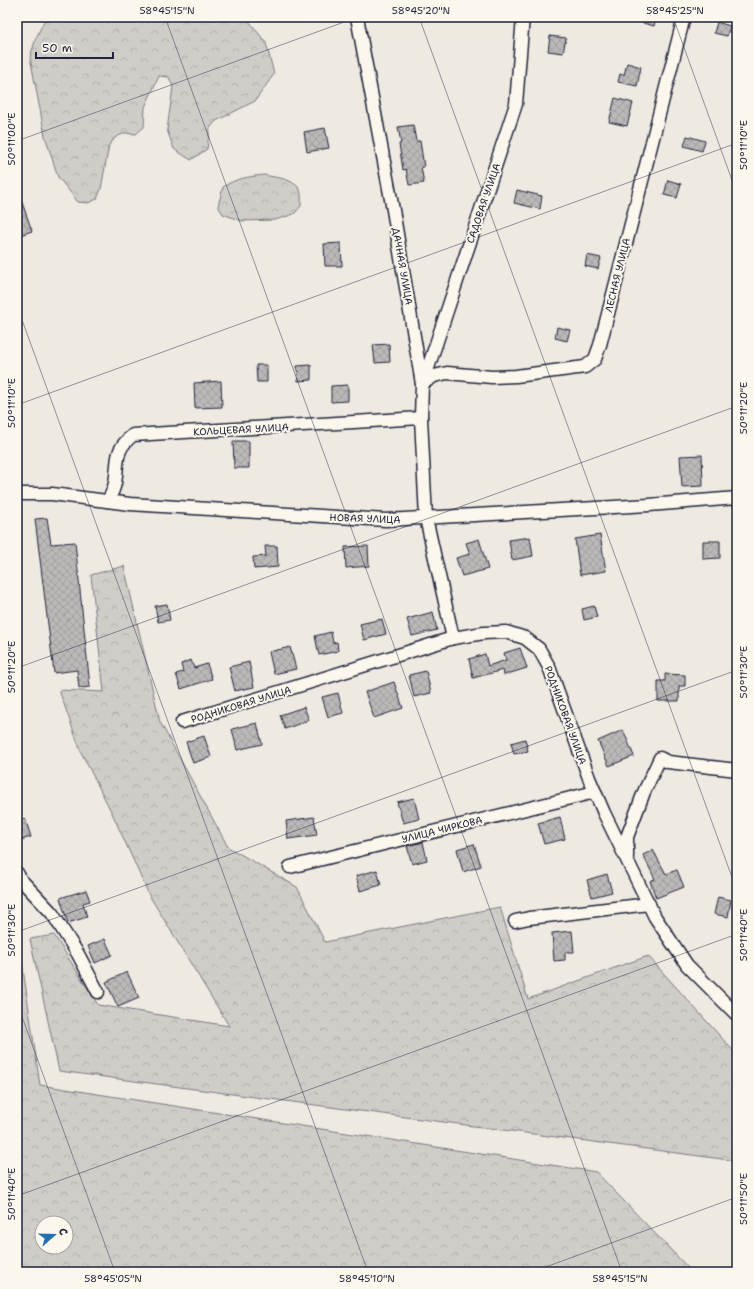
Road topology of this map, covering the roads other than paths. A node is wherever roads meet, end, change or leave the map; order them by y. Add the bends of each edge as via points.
1 (356, 17) edge
2 (523, 17) edge
3 (684, 17) edge
4 (422, 384) junction
5 (421, 418) junction
6 (17, 494) edge
7 (737, 498) edge
8 (108, 501) junction
9 (426, 518) junction
10 (453, 638) junction
11 (182, 722) dead end
12 (737, 770) edge
13 (595, 792) junction
14 (627, 859) junction
15 (290, 867) dead end
16 (17, 873) edge
17 (649, 904) junction
18 (515, 921) dead end
19 (98, 992) dead end
20 (737, 1015) edge

1 - 4 street, ДАЧНАЯ УЛИЦА via 393,210
2 - 4 street, САДОВАЯ УЛИЦА via 516,104
3 - 4 street, ЛЕСНАЯ УЛИЦА via 595,359 585,367 516,376 492,377 447,373 434,376
4 - 5 street, ДАЧНАЯ УЛИЦА
5 - 8 street, КОЛЬЦЕВАЯ УЛИЦА via 133,435 124,442 118,454 115,484
5 - 9 street, ДАЧНАЯ УЛИЦА
6 - 8 street, НОВАЯ УЛИЦА via 52,494
7 - 9 street, НОВАЯ УЛИЦА
8 - 9 street, НОВАЯ УЛИЦА via 386,520
9 - 10 street, ДАЧНАЯ УЛИЦА
10 - 11 street, РОДНИКОВАЯ УЛИЦА
10 - 13 street, РОДНИКОВАЯ УЛИЦА via 506,632 525,638 539,649 549,667
12 - 14 street via 668,762 660,758 627,837
13 - 14 street, РОДНИКОВАЯ УЛИЦА
13 - 15 street, УЛИЦА ЧИРКОВА
14 - 17 street, РОДНИКОВАЯ УЛИЦА
16 - 19 street via 52,913
17 - 18 street
17 - 20 street, РОДНИКОВАЯ УЛИЦА via 687,965

